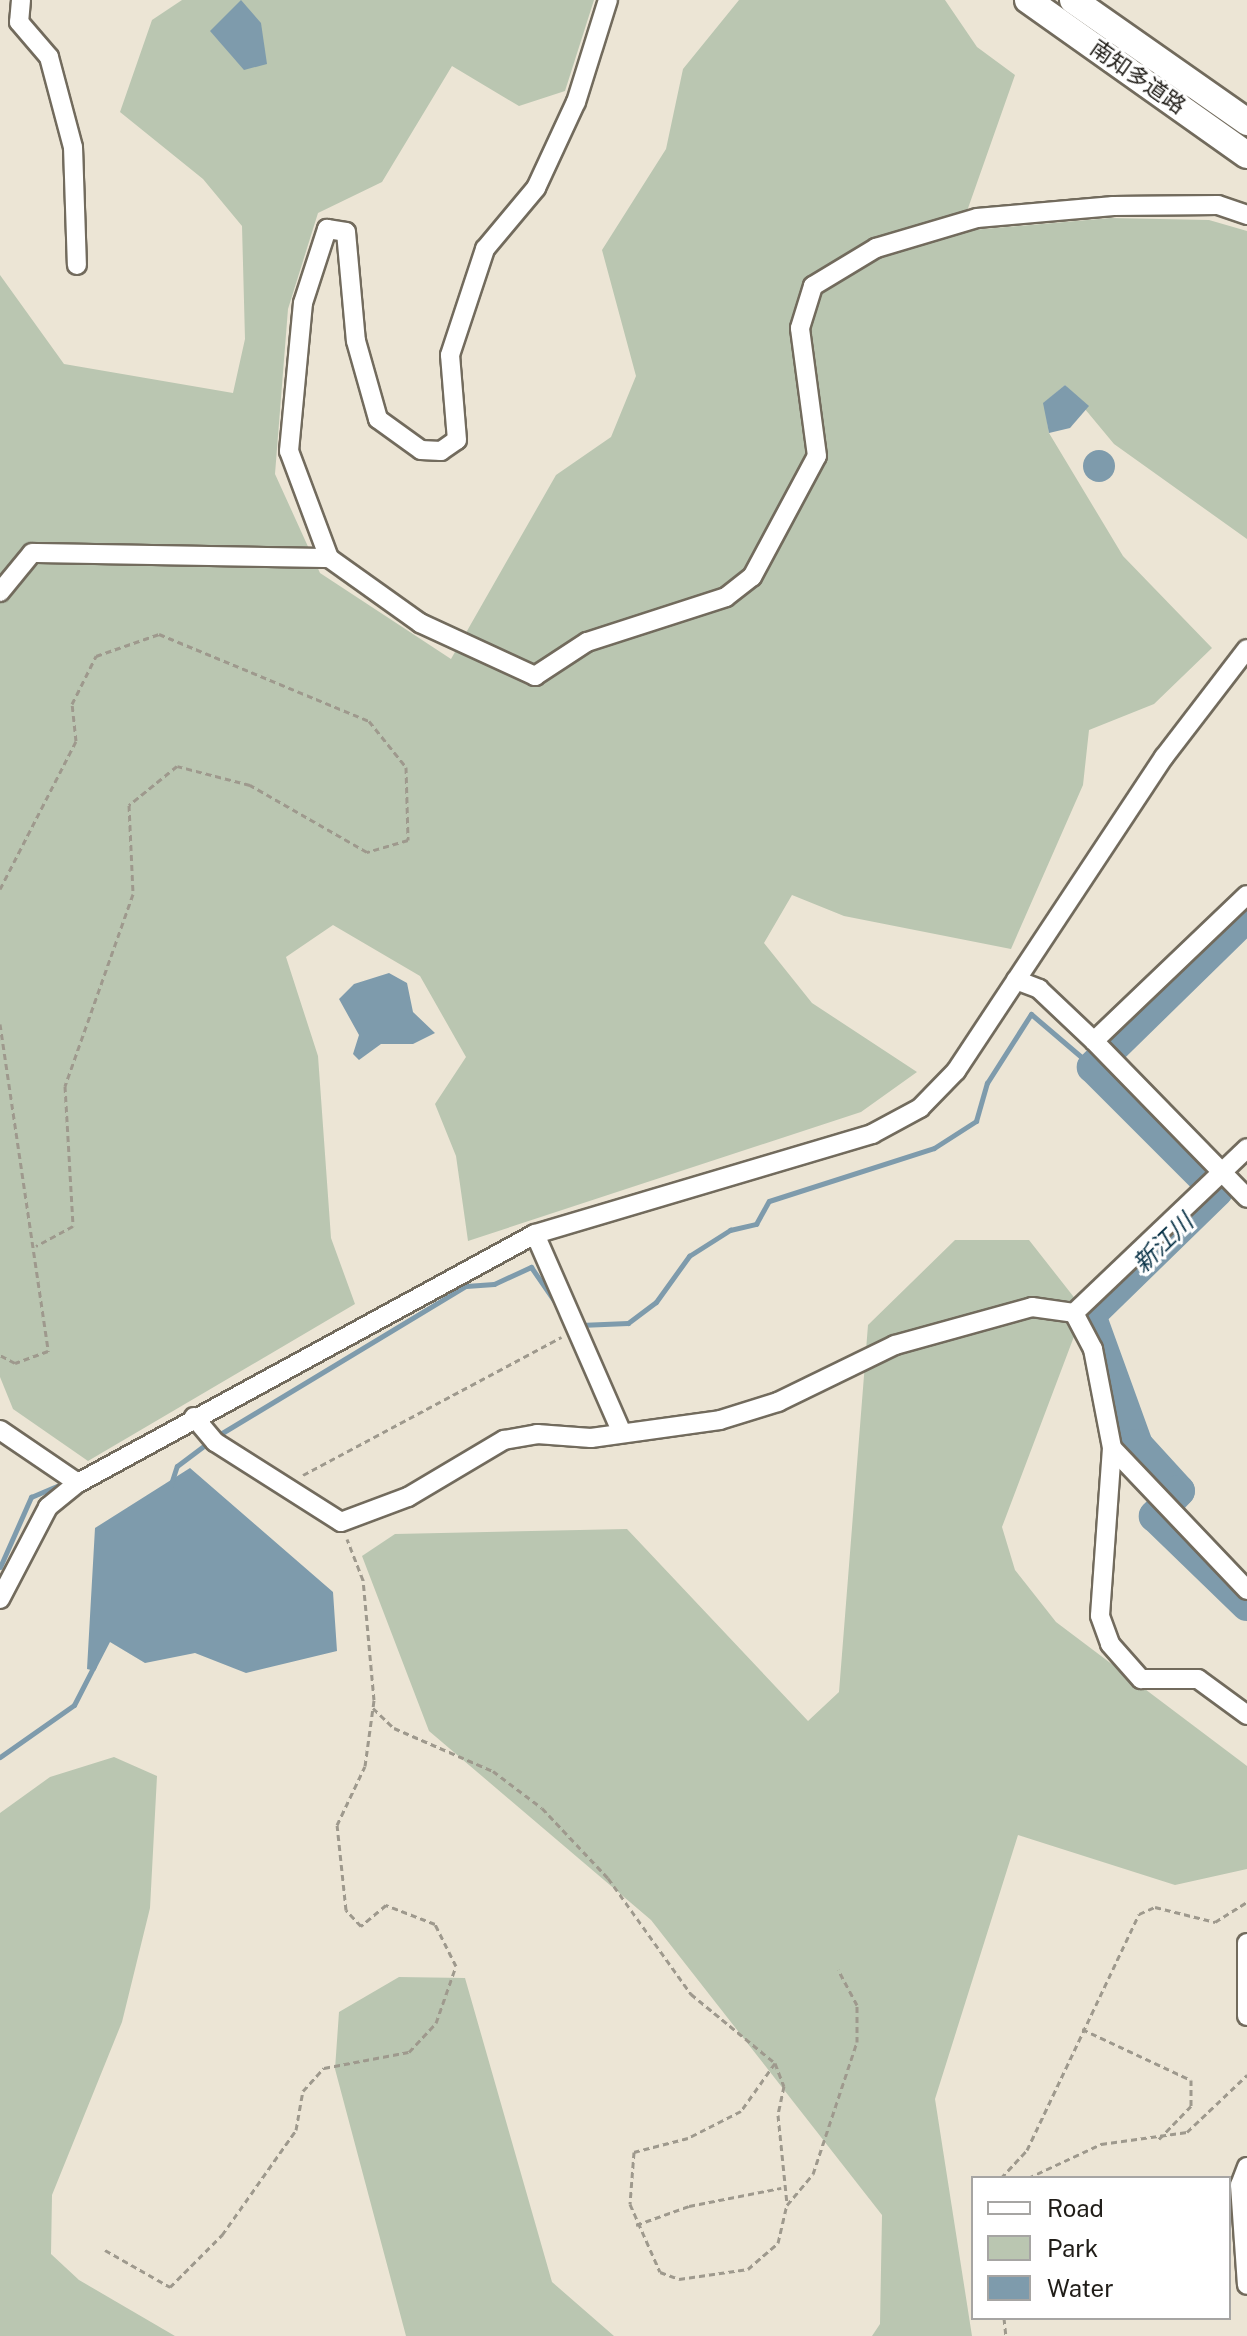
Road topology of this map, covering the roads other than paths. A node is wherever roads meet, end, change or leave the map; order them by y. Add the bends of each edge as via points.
1 (21, 0) edge
2 (608, 0) edge
3 (1028, 0) edge
4 (1073, 0) edge
5 (1247, 122) edge
6 (1247, 155) edge
7 (1247, 215) edge
8 (77, 265) dead end
9 (329, 558) junction
10 (0, 592) edge
11 (1247, 649) edge
12 (1247, 895) edge
13 (1016, 980) junction
14 (1095, 1042) junction
15 (1247, 1148) edge
16 (1220, 1172) junction
17 (1247, 1198) edge
18 (535, 1234) junction
19 (1074, 1313) junction
20 (194, 1417) junction
21 (620, 1429) junction
22 (0, 1430) edge
23 (1112, 1448) junction
24 (78, 1483) junction
25 (1247, 1590) edge
26 (0, 1599) edge
27 (1247, 1715) edge
28 (1247, 1943) edge
29 (1247, 2016) edge
30 (1247, 2167) edge
31 (1247, 2285) edge

1 - 8 street via 19,22 49,57 73,147
2 - 9 street via 576,102 536,188 485,249 450,355 457,440 441,451 421,450 378,419 356,341 346,232 327,229 303,303 289,451
3 - 6 highway, 南知多道路
4 - 5 highway, 南知多道路
7 - 9 street via 1218,205 1113,206 977,218 876,248 813,286 800,328 817,456 752,577 726,597 587,642 535,676 420,623
9 - 10 street via 32,553
11 - 13 street via 1164,757
12 - 14 street
13 - 14 street via 1039,989
13 - 18 street via 956,1071 896,1123
14 - 16 street
15 - 16 street
16 - 17 street
16 - 19 street
18 - 20 street
18 - 21 street
19 - 21 street via 1032,1307 895,1345 778,1402 720,1420
19 - 23 street via 1093,1349
20 - 21 street via 215,1442 341,1522 408,1497 504,1440 537,1434 591,1438
20 - 24 street
22 - 24 street
23 - 25 street
23 - 27 street via 1100,1616 1110,1644 1141,1679 1198,1679
24 - 26 street via 48,1507
28 - 29 street
30 - 31 street via 1240,2185

